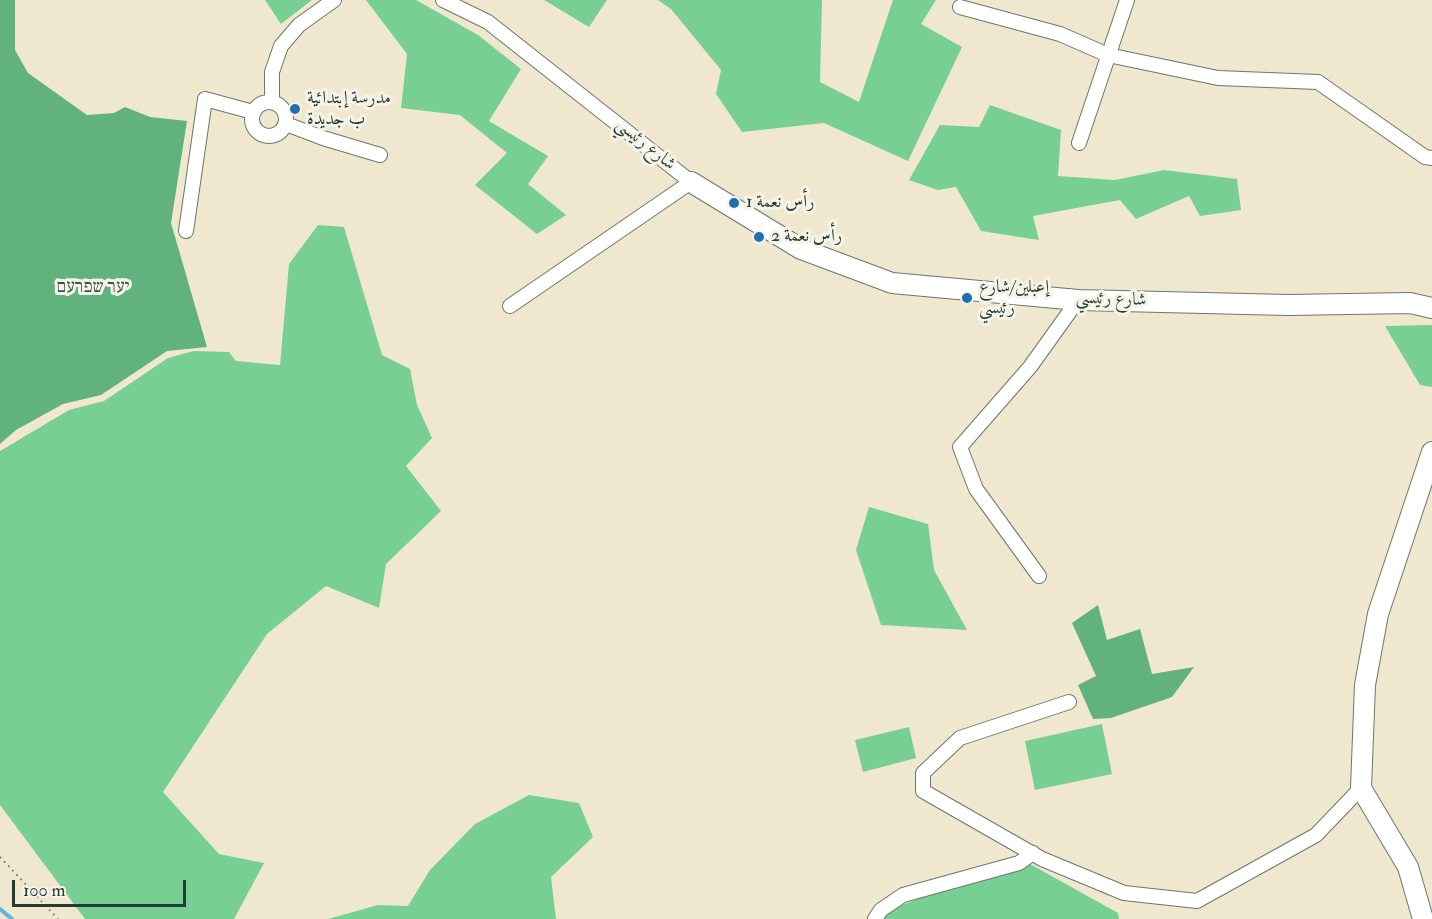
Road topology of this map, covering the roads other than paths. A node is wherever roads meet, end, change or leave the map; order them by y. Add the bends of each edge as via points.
1 (334, 0) edge
2 (443, 0) edge
3 (1127, 0) edge
4 (960, 7) dead end
5 (1108, 56) junction
6 (272, 101) junction
7 (253, 112) junction
8 (286, 124) junction
9 (1079, 143) dead end
10 (380, 155) dead end
11 (1432, 158) edge
12 (691, 183) junction
13 (186, 231) dead end
14 (1078, 300) junction
15 (510, 306) dead end
16 (1432, 309) edge
17 (1432, 454) edge
18 (1039, 576) dead end
19 (1069, 702) dead end
20 (1361, 788) junction
21 (1033, 853) junction
22 (875, 919) edge
23 (1423, 919) edge

1 - 6 street via 299,25 281,46 272,72
2 - 12 street, شارع رئيسي via 488,22
3 - 5 street
4 - 5 street via 1060,34
5 - 9 street
5 - 11 street via 1218,78 1318,82 1425,157
6 - 7 street via 260,104
6 - 8 street via 286,112
7 - 8 street via 252,123 264,135 275,135
7 - 13 street via 205,99
8 - 10 street
12 - 14 street, شارع رئيسي via 801,249 892,283
12 - 15 street
14 - 16 street, شارع رئيسي via 1288,305 1410,303
14 - 18 street via 1030,366 960,447 976,489
17 - 20 street via 1378,614 1365,685
19 - 21 street via 960,738 923,773 923,791
20 - 21 street via 1316,835 1197,901 1124,893
20 - 23 street via 1408,867
21 - 22 street via 1019,863 903,895 890,902

